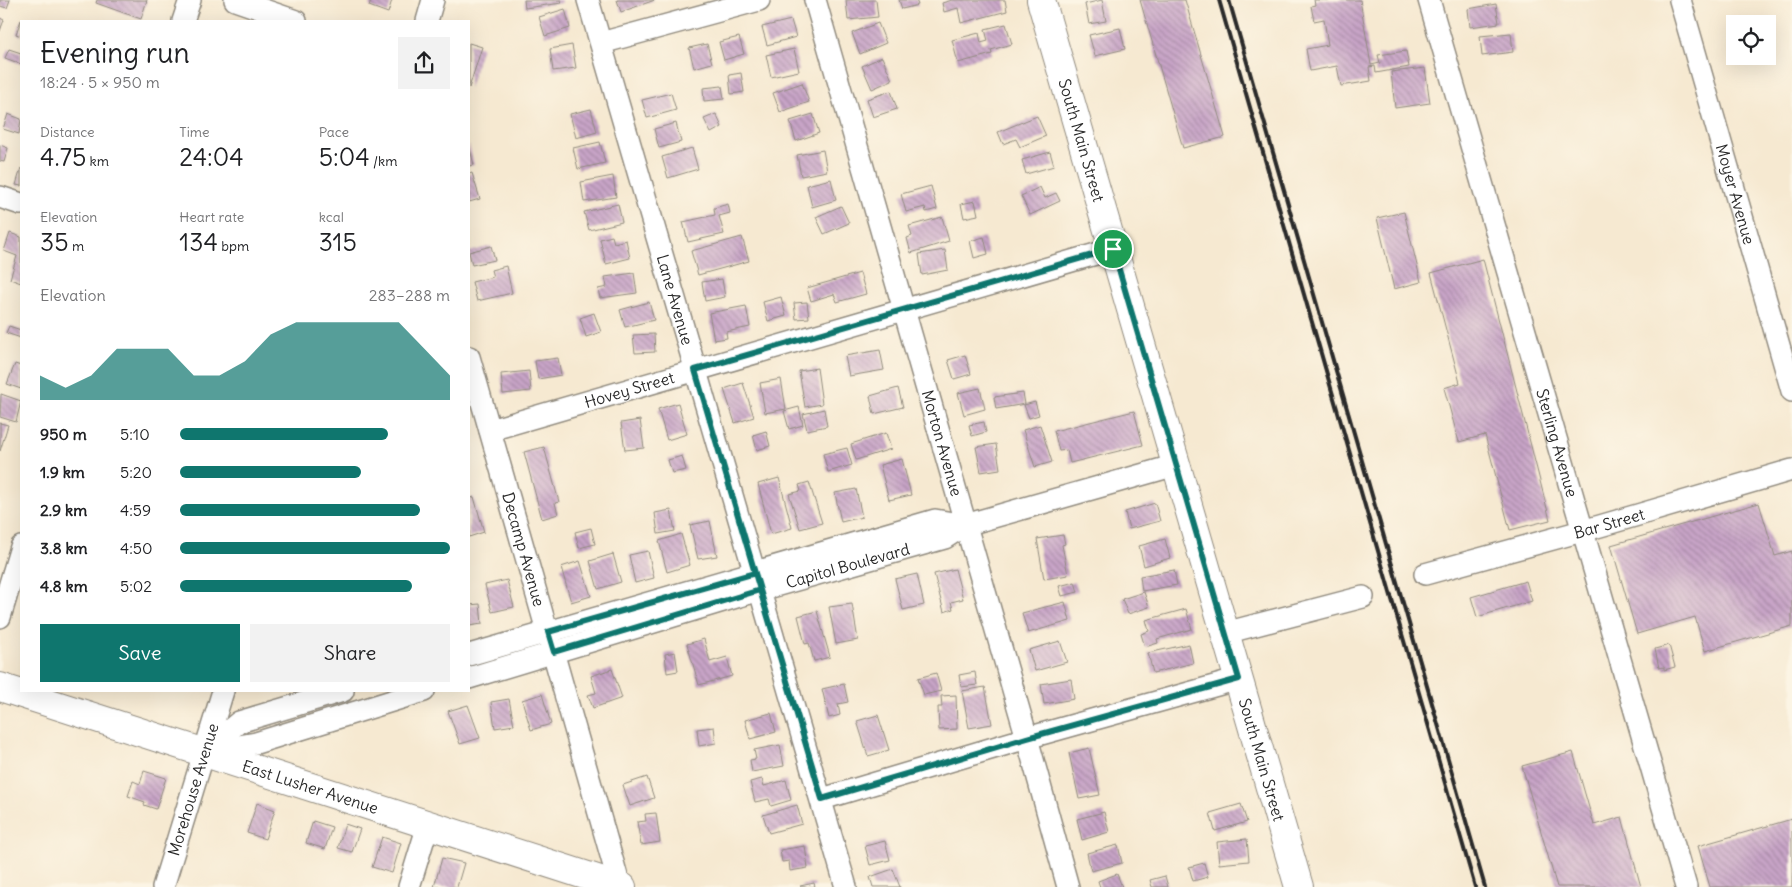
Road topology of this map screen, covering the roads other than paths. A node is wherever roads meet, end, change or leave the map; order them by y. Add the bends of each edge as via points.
1 (190, 0) edge
2 (235, 0) edge
3 (433, 0) edge
4 (588, 0) edge
5 (759, 0) edge
6 (815, 0) edge
7 (1041, 0) edge
8 (1429, 0) edge
9 (1680, 0) edge
10 (183, 20) edge
11 (293, 20) edge
12 (427, 20) edge
13 (601, 43) junction
14 (0, 197) edge
15 (20, 204) edge
16 (1113, 249) junction
17 (904, 309) junction
18 (470, 360) edge
19 (695, 370) junction
20 (1792, 390) edge
21 (490, 430) junction
22 (1176, 465) junction
23 (1792, 470) edge
24 (965, 525) junction
25 (1582, 530) junction
26 (20, 550) edge
27 (1425, 574) dead end
28 (758, 581) junction
29 (1363, 597) dead end
30 (0, 617) edge
31 (1225, 633) junction
32 (551, 642) junction
33 (470, 655) edge
34 (470, 678) edge
35 (1239, 679) junction
36 (0, 688) edge
37 (223, 692) edge
38 (340, 692) edge
39 (421, 692) edge
40 (1027, 738) junction
41 (204, 752) junction
42 (822, 799) junction
43 (428, 826) junction
44 (163, 887) edge
45 (409, 887) edge
46 (621, 887) edge
47 (846, 887) edge
48 (1068, 887) edge
49 (1299, 887) edge
50 (1686, 887) edge

1 - 10 street
2 - 11 street
3 - 12 street
4 - 13 street, Lane Avenue
5 - 13 street
6 - 17 street, Morton Avenue
7 - 16 main road, South Main Street
8 - 25 street, Sterling Avenue
9 - 20 street, Moyer Avenue
13 - 19 street, Lane Avenue
14 - 15 street
16 - 17 street, Hovey Street
16 - 22 main road, South Main Street
17 - 19 street, Hovey Street
17 - 24 street, Morton Avenue
18 - 21 street, Decamp Avenue
19 - 21 street, Hovey Street
19 - 28 street, Lane Avenue
21 - 32 street, Decamp Avenue
22 - 24 street, Capitol Boulevard
22 - 31 main road, South Main Street
23 - 25 street, Bar Street
24 - 28 street, Capitol Boulevard via 945,538
24 - 40 street, Morton Avenue
25 - 27 street, Bar Street
25 - 50 street, Sterling Avenue
26 - 30 street
28 - 32 street, Capitol Boulevard
28 - 42 street, Lane Avenue
29 - 31 street
31 - 35 main road, South Main Street
32 - 33 street, Capitol Boulevard
32 - 34 street, Capitol Boulevard
32 - 46 street, Decamp Avenue
35 - 40 street
35 - 49 main road, South Main Street
36 - 41 main road, East Lusher Avenue
37 - 41 street, Morehouse Avenue
38 - 41 street via 239,722
39 - 41 street via 256,743
40 - 42 street
40 - 48 street, Morton Avenue
41 - 43 main road, East Lusher Avenue
41 - 44 street, Morehouse Avenue
42 - 47 street, Lane Avenue
43 - 45 street
43 - 46 main road, East Lusher Avenue

